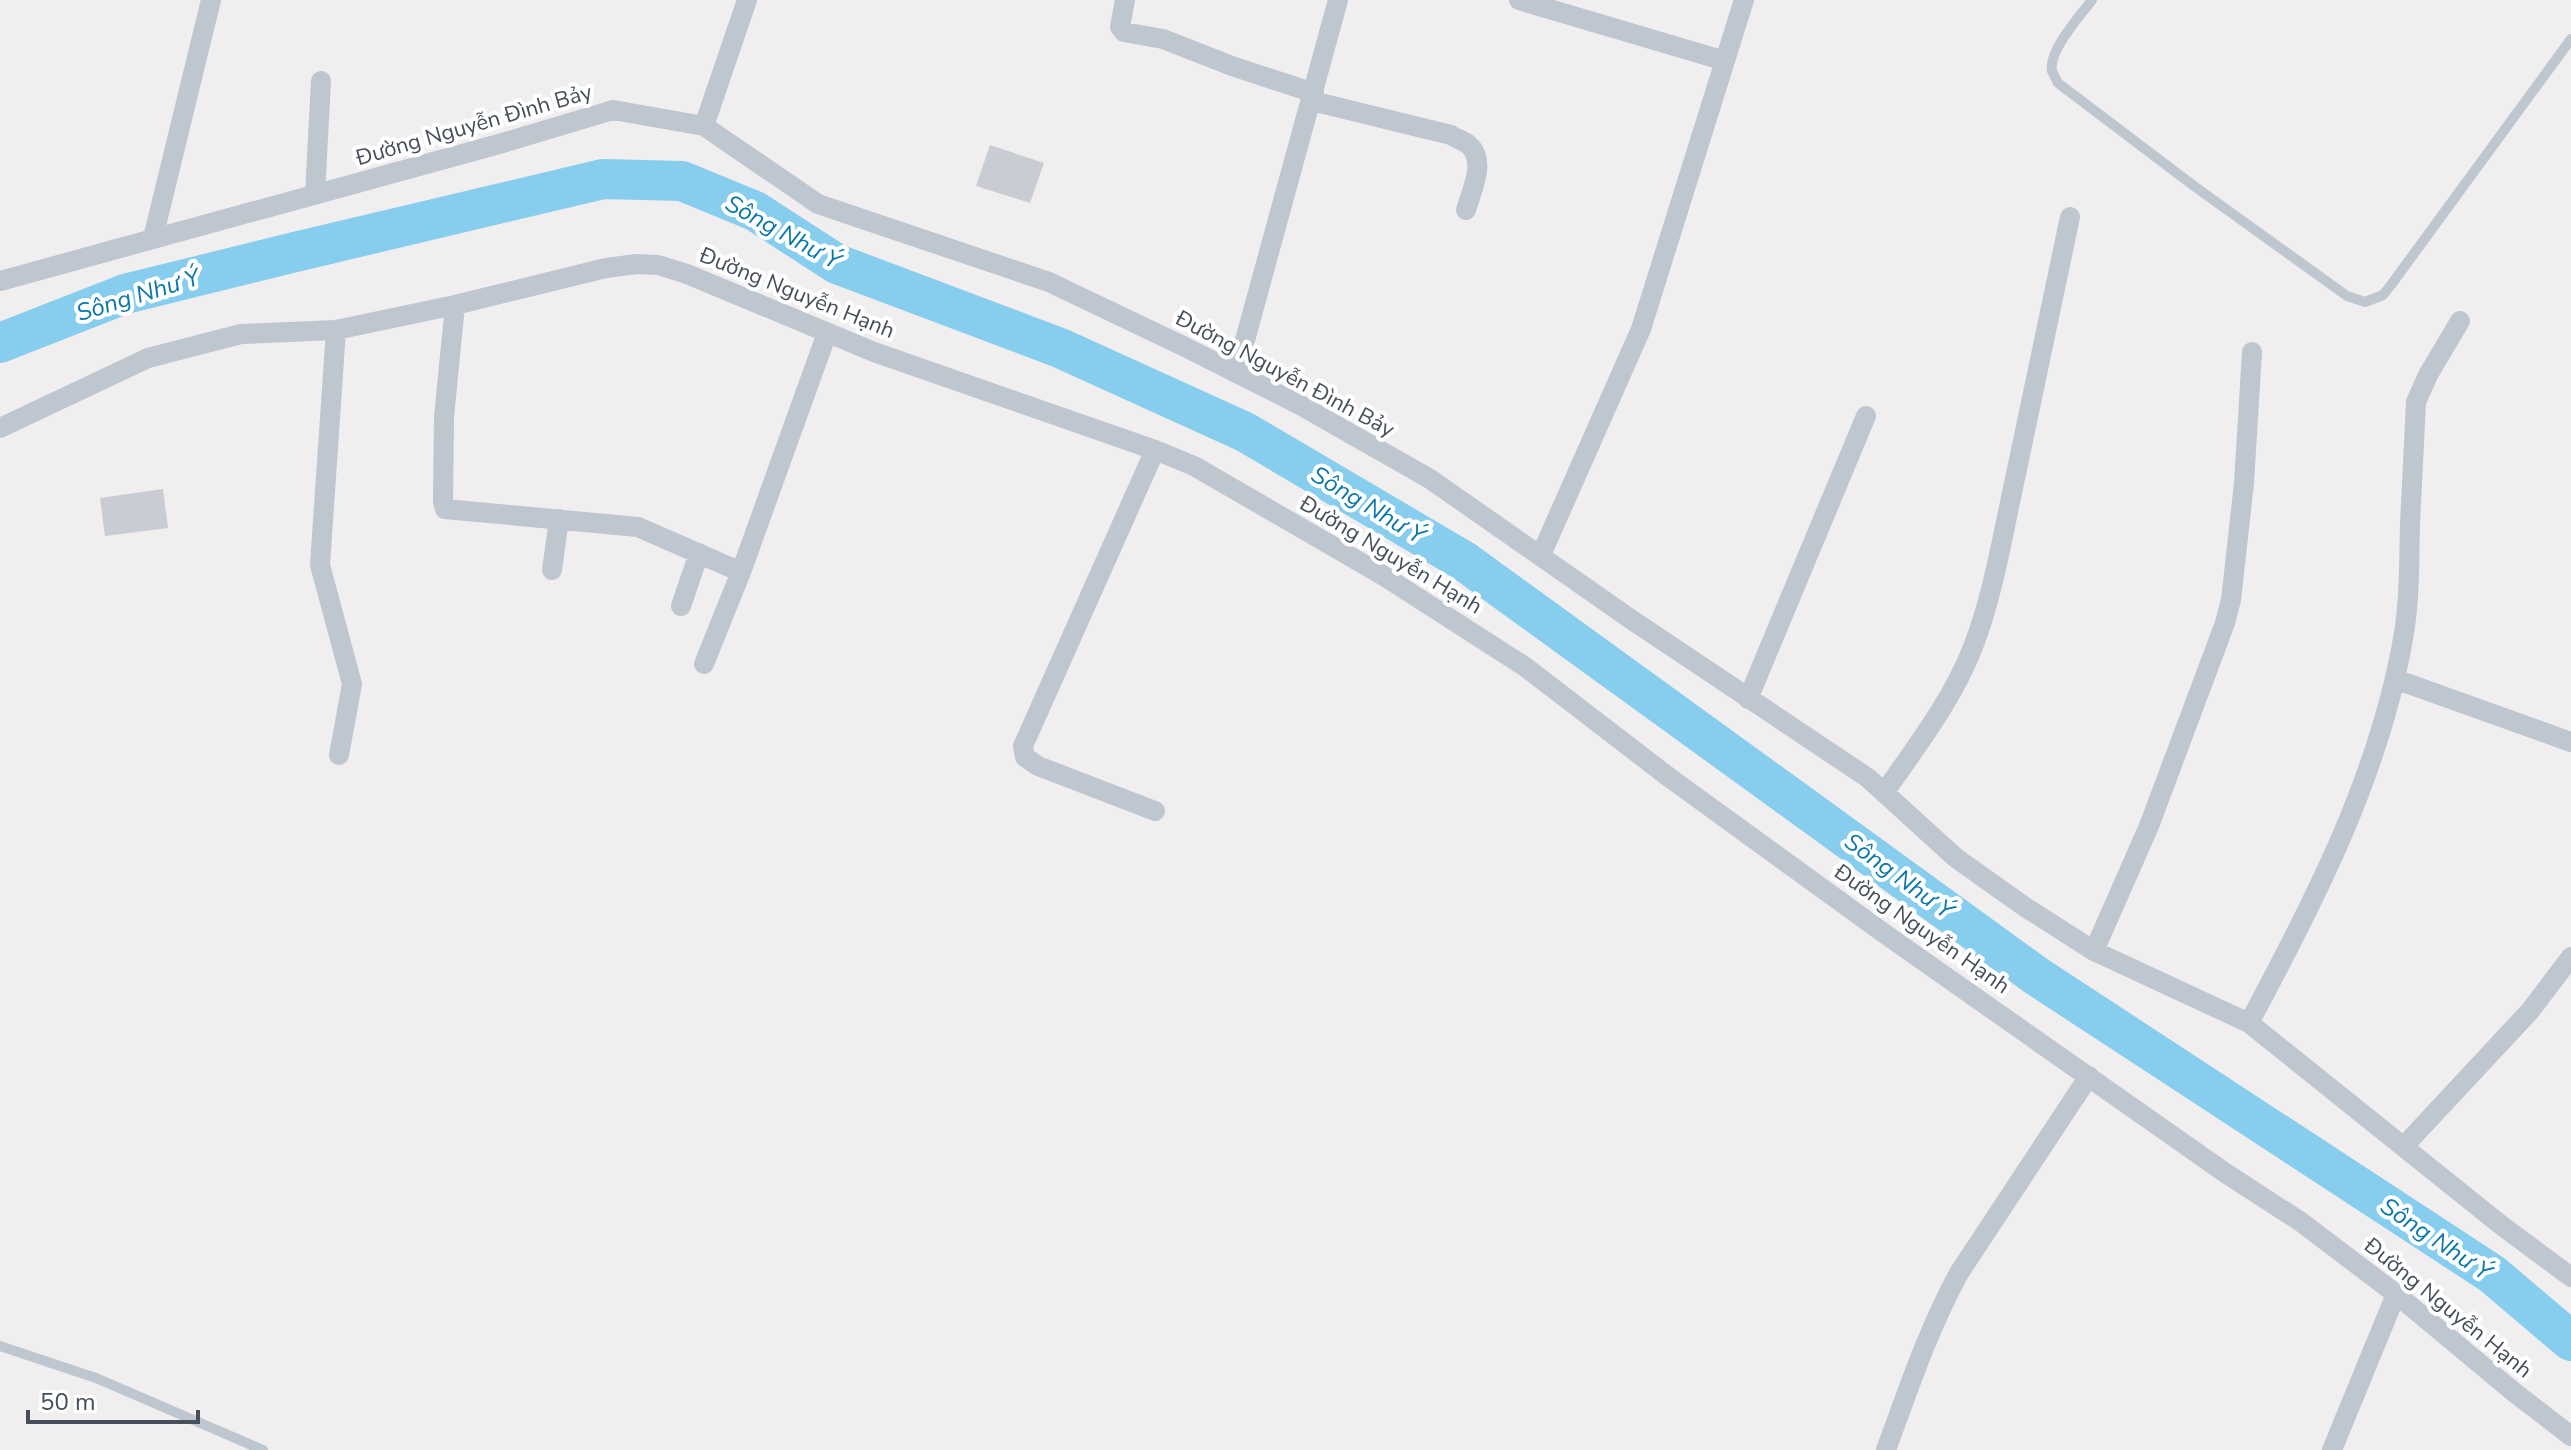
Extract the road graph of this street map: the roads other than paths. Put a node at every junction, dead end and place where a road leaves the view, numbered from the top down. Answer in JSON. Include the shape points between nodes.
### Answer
{"nodes":[{"id":1,"x":211,"y":0,"type":"edge"},
{"id":2,"x":747,"y":0,"type":"edge"},
{"id":3,"x":1125,"y":0,"type":"edge"},
{"id":4,"x":1338,"y":0,"type":"edge"},
{"id":5,"x":1519,"y":0,"type":"edge"},
{"id":6,"x":1744,"y":0,"type":"edge"},
{"id":7,"x":2092,"y":0,"type":"edge"},
{"id":8,"x":2571,"y":39,"type":"edge"},
{"id":9,"x":1725,"y":61,"type":"junction"},
{"id":10,"x":321,"y":81,"type":"dead end"},
{"id":11,"x":1313,"y":97,"type":"junction"},
{"id":12,"x":704,"y":126,"type":"junction"},
{"id":13,"x":315,"y":194,"type":"junction"},
{"id":14,"x":1466,"y":210,"type":"dead end"},
{"id":15,"x":2070,"y":217,"type":"dead end"},
{"id":16,"x":153,"y":238,"type":"junction"},
{"id":17,"x":0,"y":281,"type":"edge"},
{"id":18,"x":455,"y":305,"type":"junction"},
{"id":19,"x":2460,"y":321,"type":"dead end"},
{"id":20,"x":336,"y":330,"type":"junction"},
{"id":21,"x":827,"y":333,"type":"junction"},
{"id":22,"x":2252,"y":352,"type":"dead end"},
{"id":23,"x":1236,"y":373,"type":"junction"},
{"id":24,"x":1866,"y":416,"type":"dead end"},
{"id":25,"x":0,"y":428,"type":"edge"},
{"id":26,"x":1155,"y":450,"type":"junction"},
{"id":27,"x":559,"y":519,"type":"junction"},
{"id":28,"x":699,"y":553,"type":"junction"},
{"id":29,"x":1541,"y":555,"type":"junction"},
{"id":30,"x":552,"y":570,"type":"dead end"},
{"id":31,"x":741,"y":572,"type":"junction"},
{"id":32,"x":681,"y":606,"type":"dead end"},
{"id":33,"x":704,"y":664,"type":"dead end"},
{"id":34,"x":2395,"y":679,"type":"junction"},
{"id":35,"x":1748,"y":699,"type":"junction"},
{"id":36,"x":2571,"y":742,"type":"edge"},
{"id":37,"x":339,"y":755,"type":"dead end"},
{"id":38,"x":1884,"y":793,"type":"junction"},
{"id":39,"x":1155,"y":811,"type":"dead end"},
{"id":40,"x":2094,"y":951,"type":"junction"},
{"id":41,"x":2571,"y":957,"type":"edge"},
{"id":42,"x":2249,"y":1023,"type":"junction"},
{"id":43,"x":2089,"y":1076,"type":"junction"},
{"id":44,"x":2405,"y":1145,"type":"junction"},
{"id":45,"x":2571,"y":1277,"type":"edge"},
{"id":46,"x":2396,"y":1294,"type":"junction"},
{"id":47,"x":0,"y":1346,"type":"edge"},
{"id":48,"x":2571,"y":1436,"type":"edge"},
{"id":49,"x":263,"y":1450,"type":"edge"},
{"id":50,"x":1886,"y":1450,"type":"edge"},
{"id":51,"x":2332,"y":1450,"type":"edge"}],
"edges":[{"from":1,"to":16,"type":"street"},
{"from":2,"to":12,"type":"street"},
{"from":3,"to":11,"type":"street","via":[[1120,27],[1124,32],[1163,39]]},
{"from":4,"to":11,"type":"street"},
{"from":5,"to":9,"type":"street"},
{"from":6,"to":9,"type":"street"},
{"from":7,"to":8,"type":"lane","via":[[2058,48],[2052,72],[2058,83],[2347,296],[2365,302],[2391,285]]},
{"from":9,"to":29,"type":"street","via":[[1641,329]]},
{"from":10,"to":13,"type":"street"},
{"from":11,"to":14,"type":"street","via":[[1451,135],[1470,146],[1478,168]]},
{"from":11,"to":23,"type":"street"},
{"from":12,"to":13,"type":"street","name":"Đường Nguyễn Đình Bảy","via":[[613,110]]},
{"from":12,"to":23,"type":"street","name":"Đường Nguyễn Đình Bảy","via":[[818,204],[1049,282]]},
{"from":13,"to":16,"type":"street","name":"Đường Nguyễn Đình Bảy"},
{"from":15,"to":38,"type":"street","via":[[1983,618],[1958,678]]},
{"from":16,"to":17,"type":"street","name":"Đường Nguyễn Đình Bảy"},
{"from":18,"to":20,"type":"street","name":"Đường Nguyễn Hạnh"},
{"from":18,"to":21,"type":"street","name":"Đường Nguyễn Hạnh","via":[[606,268],[658,265]]},
{"from":18,"to":27,"type":"street","via":[[444,417],[445,509]]},
{"from":19,"to":34,"type":"street","via":[[2416,402],[2408,602]]},
{"from":20,"to":25,"type":"street","name":"Đường Nguyễn Hạnh","via":[[241,334],[148,358]]},
{"from":20,"to":37,"type":"street","via":[[320,565],[352,684]]},
{"from":21,"to":26,"type":"street","name":"Đường Nguyễn Hạnh"},
{"from":21,"to":31,"type":"street"},
{"from":22,"to":40,"type":"street","via":[[2244,483],[2225,623],[2149,826]]},
{"from":23,"to":29,"type":"street","name":"Đường Nguyễn Đình Bảy","via":[[1430,479]]},
{"from":24,"to":35,"type":"street"},
{"from":26,"to":39,"type":"street","via":[[1023,746],[1025,757],[1038,766]]},
{"from":26,"to":43,"type":"street","name":"Đường Nguyễn Hạnh","via":[[1194,466],[1370,568],[1524,666],[1885,934]]},
{"from":27,"to":28,"type":"street","via":[[638,527]]},
{"from":27,"to":30,"type":"street"},
{"from":28,"to":31,"type":"street"},
{"from":28,"to":32,"type":"street"},
{"from":29,"to":35,"type":"street","name":"Đường Nguyễn Đình Bảy"},
{"from":31,"to":33,"type":"street"},
{"from":34,"to":36,"type":"street"},
{"from":34,"to":42,"type":"street","via":[[2365,782]]},
{"from":35,"to":38,"type":"street","name":"Đường Nguyễn Đình Bảy"},
{"from":38,"to":40,"type":"street","name":"Đường Nguyễn Đình Bảy","via":[[1956,858]]},
{"from":40,"to":42,"type":"street","name":"Đường Nguyễn Đình Bảy"},
{"from":41,"to":44,"type":"street","via":[[2530,1011]]},
{"from":42,"to":44,"type":"street","name":"Đường Nguyễn Đình Bảy"},
{"from":43,"to":46,"type":"street","name":"Đường Nguyễn Hạnh"},
{"from":43,"to":50,"type":"street","via":[[1941,1306]]},
{"from":44,"to":45,"type":"street","name":"Đường Nguyễn Đình Bảy"},
{"from":46,"to":48,"type":"street","name":"Đường Nguyễn Hạnh"},
{"from":46,"to":51,"type":"street"},
{"from":47,"to":49,"type":"lane","via":[[96,1378]]}]}
